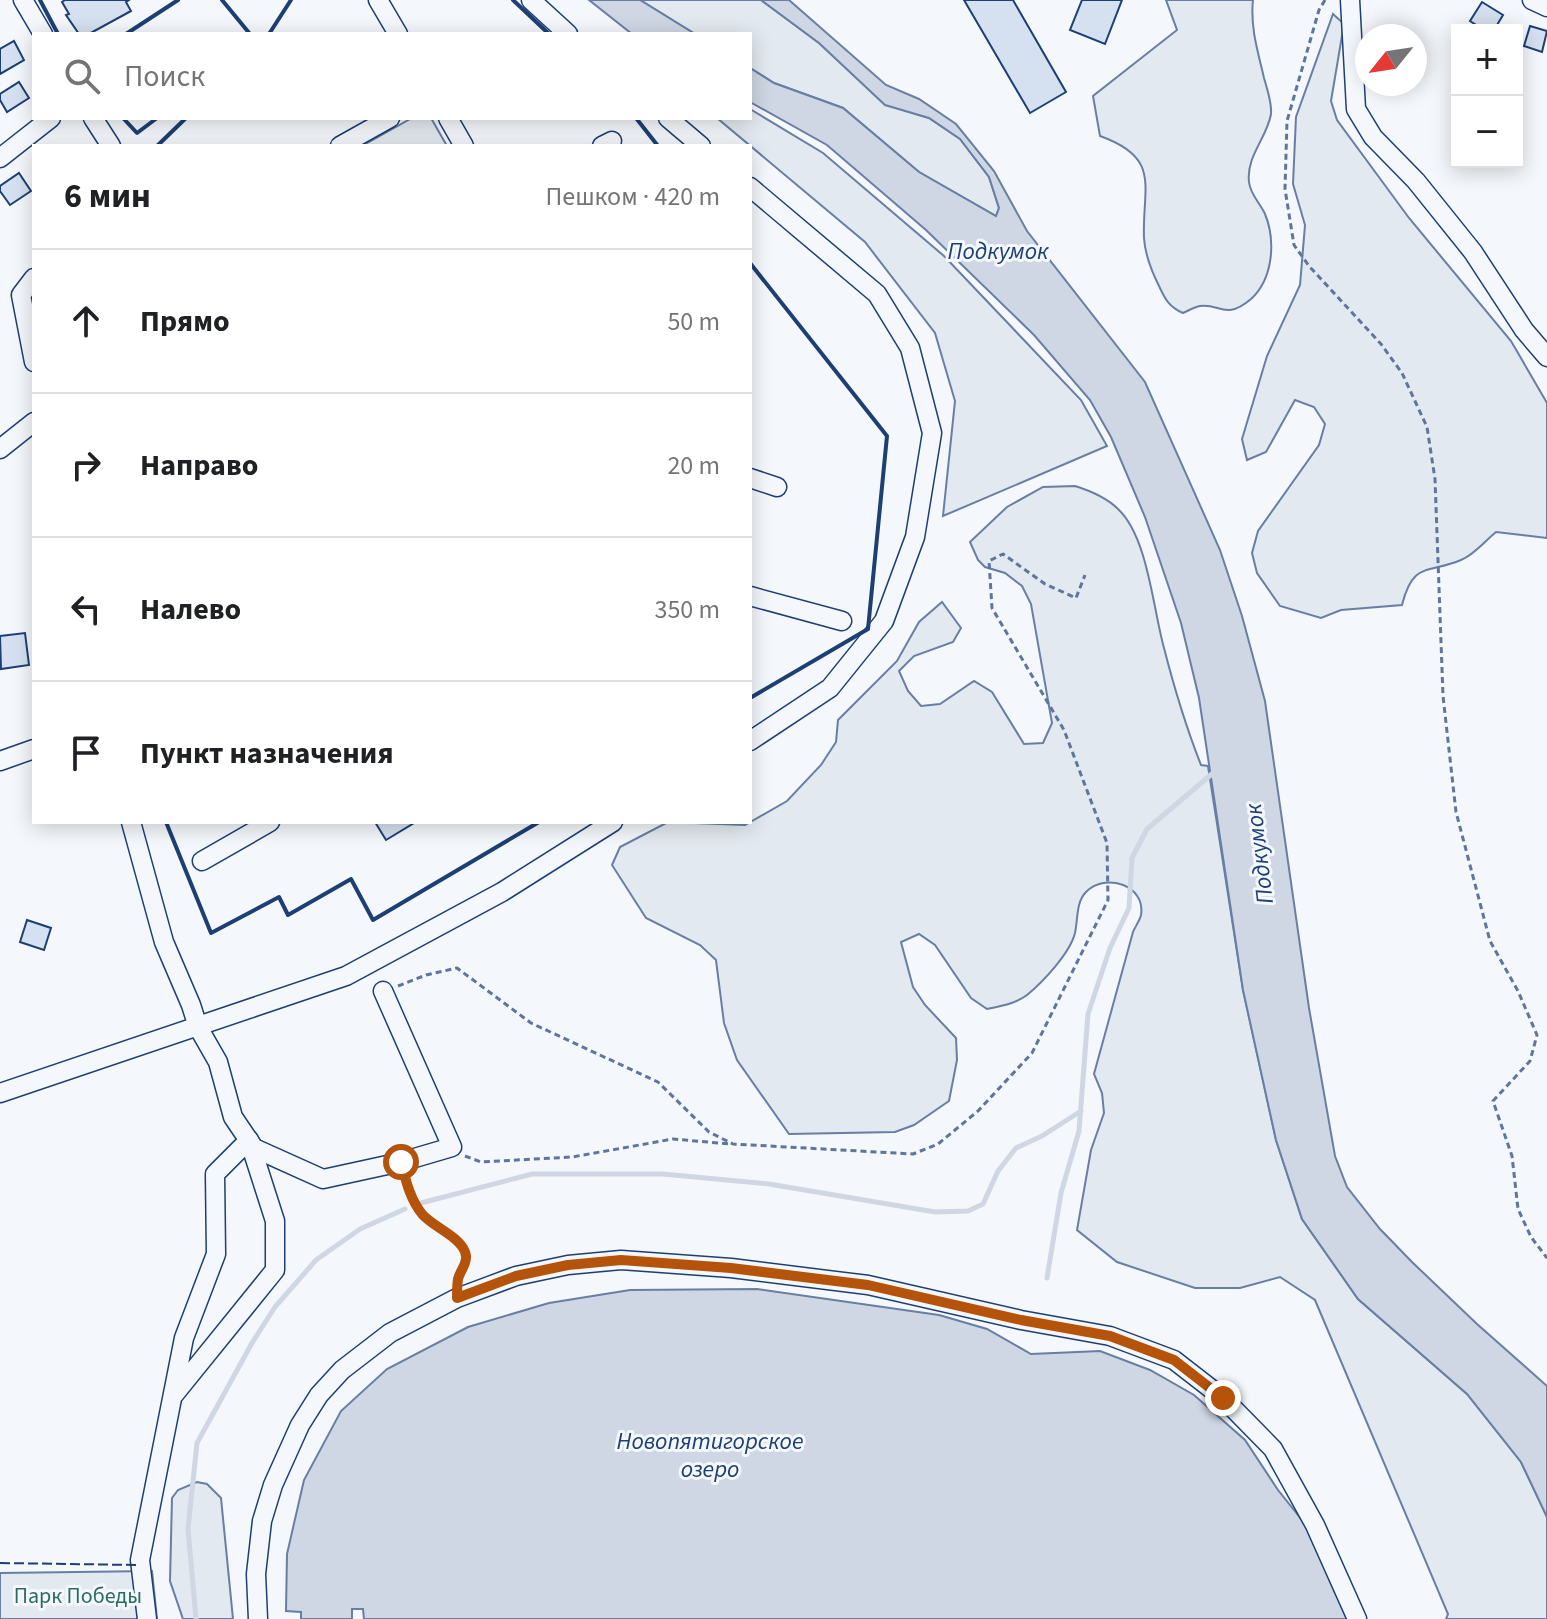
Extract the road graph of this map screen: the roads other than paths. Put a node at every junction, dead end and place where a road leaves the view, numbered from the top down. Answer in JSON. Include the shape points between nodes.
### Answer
{"nodes":[{"id":1,"x":23,"y":0,"type":"edge"},
{"id":2,"x":378,"y":0,"type":"edge"},
{"id":3,"x":531,"y":0,"type":"edge"},
{"id":4,"x":1350,"y":0,"type":"edge"},
{"id":5,"x":1532,"y":0,"type":"edge"},
{"id":6,"x":1547,"y":7,"type":"edge"},
{"id":7,"x":42,"y":32,"type":"edge"},
{"id":8,"x":397,"y":32,"type":"edge"},
{"id":9,"x":566,"y":32,"type":"edge"},
{"id":10,"x":48,"y":120,"type":"edge"},
{"id":11,"x":94,"y":120,"type":"edge"},
{"id":12,"x":386,"y":120,"type":"edge"},
{"id":13,"x":449,"y":120,"type":"edge"},
{"id":14,"x":670,"y":120,"type":"edge"},
{"id":15,"x":111,"y":144,"type":"edge"},
{"id":16,"x":344,"y":144,"type":"edge"},
{"id":17,"x":463,"y":144,"type":"edge"},
{"id":18,"x":699,"y":144,"type":"edge"},
{"id":19,"x":0,"y":158,"type":"edge"},
{"id":20,"x":752,"y":189,"type":"edge"},
{"id":21,"x":32,"y":281,"type":"edge"},
{"id":22,"x":32,"y":352,"type":"edge"},
{"id":23,"x":1547,"y":357,"type":"edge"},
{"id":24,"x":32,"y":424,"type":"edge"},
{"id":25,"x":0,"y":449,"type":"edge"},
{"id":26,"x":752,"y":479,"type":"edge"},
{"id":27,"x":777,"y":487,"type":"dead end"},
{"id":28,"x":752,"y":597,"type":"edge"},
{"id":29,"x":842,"y":621,"type":"dead end"},
{"id":30,"x":752,"y":740,"type":"edge"},
{"id":31,"x":32,"y":750,"type":"edge"},
{"id":32,"x":0,"y":761,"type":"edge"},
{"id":33,"x":132,"y":824,"type":"edge"},
{"id":34,"x":267,"y":824,"type":"edge"},
{"id":35,"x":610,"y":824,"type":"edge"},
{"id":36,"x":202,"y":861,"type":"dead end"},
{"id":37,"x":383,"y":991,"type":"road end"},
{"id":38,"x":198,"y":1027,"type":"junction"},
{"id":39,"x":0,"y":1093,"type":"edge"},
{"id":40,"x":249,"y":1140,"type":"junction"},
{"id":41,"x":173,"y":1396,"type":"junction"},
{"id":42,"x":147,"y":1619,"type":"edge"},
{"id":43,"x":258,"y":1619,"type":"edge"},
{"id":44,"x":1357,"y":1619,"type":"edge"}],
"edges":[{"from":1,"to":7,"type":"street"},
{"from":2,"to":8,"type":"street"},
{"from":3,"to":9,"type":"street"},
{"from":4,"to":23,"type":"street","via":[[1356,109],[1373,137],[1473,252]]},
{"from":5,"to":6,"type":"street"},
{"from":10,"to":19,"type":"street"},
{"from":11,"to":15,"type":"street"},
{"from":12,"to":16,"type":"street"},
{"from":13,"to":17,"type":"street"},
{"from":14,"to":18,"type":"street"},
{"from":20,"to":30,"type":"street","via":[[877,294],[910,348],[932,433],[915,537],[884,621],[830,688]]},
{"from":21,"to":22,"type":"street","via":[[21,295]]},
{"from":24,"to":25,"type":"street"},
{"from":26,"to":27,"type":"street"},
{"from":28,"to":29,"type":"street"},
{"from":31,"to":32,"type":"street"},
{"from":33,"to":38,"type":"street","via":[[164,942]]},
{"from":34,"to":36,"type":"street"},
{"from":35,"to":38,"type":"street","via":[[502,892],[346,976]]},
{"from":37,"to":40,"type":"street","via":[[452,1147],[323,1179],[254,1148]]},
{"from":38,"to":39,"type":"street"},
{"from":38,"to":40,"type":"street","via":[[218,1062],[233,1117]]},
{"from":40,"to":41,"type":"street","via":[[215,1174],[216,1254],[184,1338]]},
{"from":40,"to":41,"type":"street","via":[[275,1221],[275,1270]]},
{"from":41,"to":42,"type":"street","via":[[140,1560]]},
{"from":43,"to":44,"type":"street","via":[[256,1574],[262,1521],[273,1485],[300,1425],[342,1370],[390,1333],[457,1298],[516,1276],[621,1260],[868,1285],[1110,1336],[1174,1360],[1223,1398],[1273,1449]]}]}
